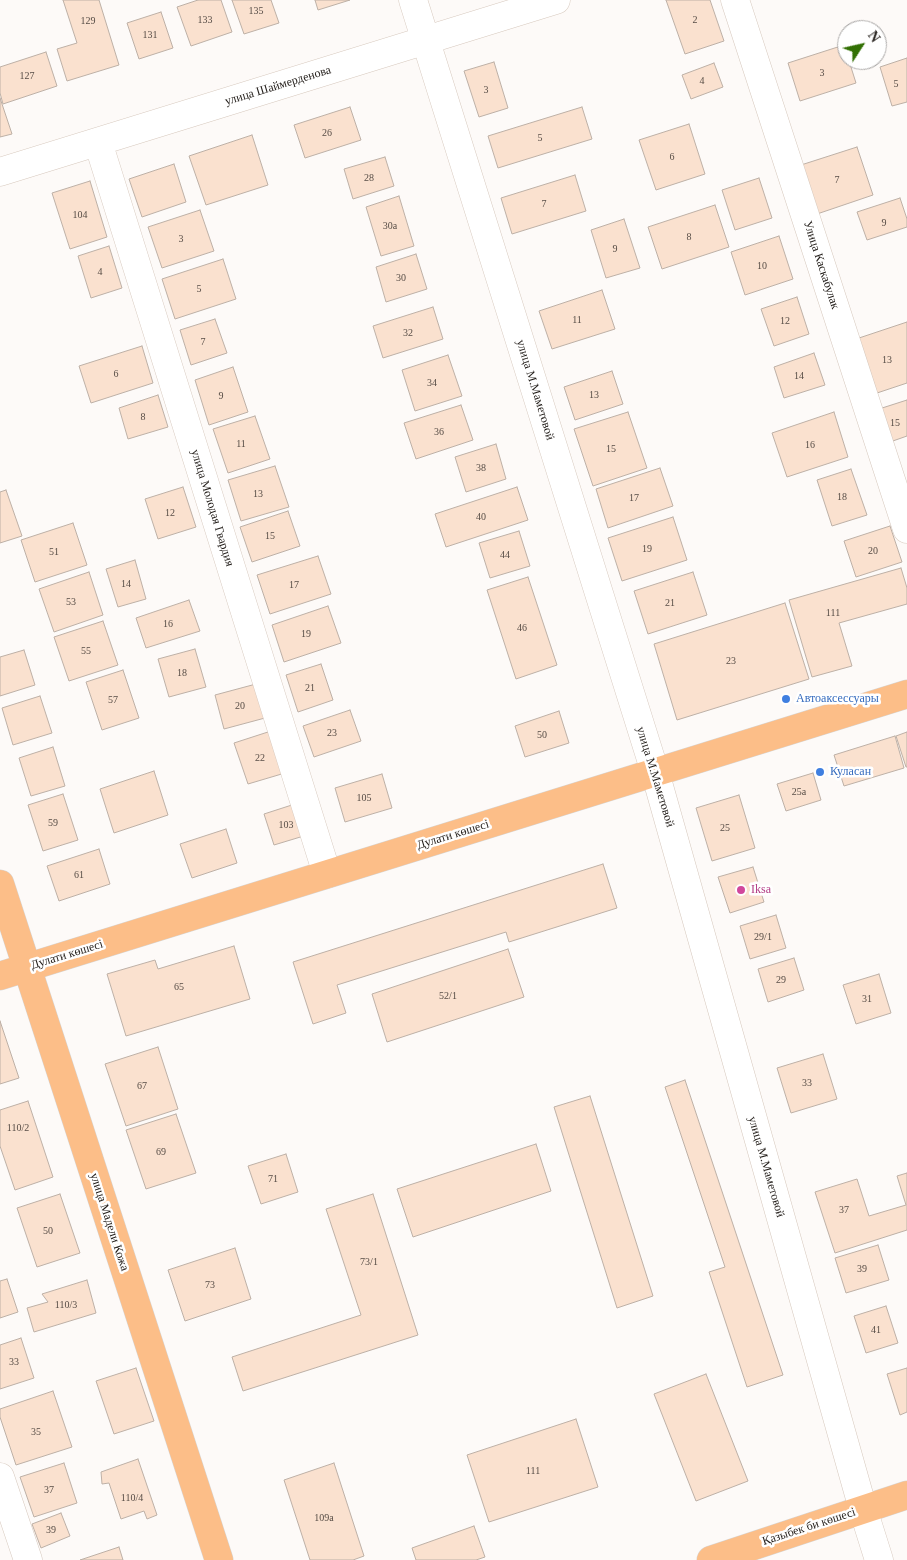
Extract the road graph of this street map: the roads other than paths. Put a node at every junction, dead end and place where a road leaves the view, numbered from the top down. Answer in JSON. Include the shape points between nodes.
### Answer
{"nodes":[{"id":1,"x":413,"y":0,"type":"edge"},
{"id":2,"x":556,"y":0,"type":"edge"},
{"id":3,"x":735,"y":0,"type":"edge"},
{"id":4,"x":426,"y":40,"type":"junction"},
{"id":5,"x":98,"y":142,"type":"junction"},
{"id":6,"x":0,"y":172,"type":"edge"},
{"id":7,"x":907,"y":529,"type":"edge"},
{"id":8,"x":907,"y":694,"type":"edge"},
{"id":9,"x":655,"y":772,"type":"junction"},
{"id":10,"x":327,"y":874,"type":"junction"},
{"id":11,"x":0,"y":884,"type":"edge"},
{"id":12,"x":26,"y":968,"type":"junction"},
{"id":13,"x":0,"y":976,"type":"edge"},
{"id":14,"x":0,"y":1477,"type":"edge"},
{"id":15,"x":907,"y":1495,"type":"edge"},
{"id":16,"x":863,"y":1509,"type":"junction"},
{"id":17,"x":28,"y":1560,"type":"edge"},
{"id":18,"x":219,"y":1560,"type":"edge"},
{"id":19,"x":711,"y":1560,"type":"edge"},
{"id":20,"x":879,"y":1560,"type":"edge"}],
"edges":[{"from":1,"to":4,"type":"street","name":"улица М.Маметовой"},
{"from":2,"to":4,"type":"street","name":"улица Шаймерденова"},
{"from":3,"to":7,"type":"street","name":"Улица Каскабулак"},
{"from":4,"to":5,"type":"street","name":"улица Шаймерденова"},
{"from":4,"to":9,"type":"street","name":"улица М.Маметовой"},
{"from":5,"to":6,"type":"street","name":"улица Шаймерденова"},
{"from":5,"to":10,"type":"street","name":"улица Молодая Гвардия"},
{"from":8,"to":9,"type":"main road","name":"Дулати көшесі"},
{"from":9,"to":10,"type":"main road","name":"Дулати көшесі"},
{"from":9,"to":16,"type":"street","name":"улица М.Маметовой"},
{"from":10,"to":12,"type":"main road","name":"Дулати көшесі"},
{"from":11,"to":12,"type":"main road","name":"улица Мадели Кожа"},
{"from":12,"to":13,"type":"main road","name":"Дулати көшесі"},
{"from":12,"to":18,"type":"main road","name":"улица Мадели Кожа"},
{"from":14,"to":17,"type":"street"},
{"from":15,"to":16,"type":"main road","name":"Қазыбек би көшесі"},
{"from":16,"to":19,"type":"main road","name":"Қазыбек би көшесі"},
{"from":16,"to":20,"type":"street","name":"улица М.Маметовой"}]}
